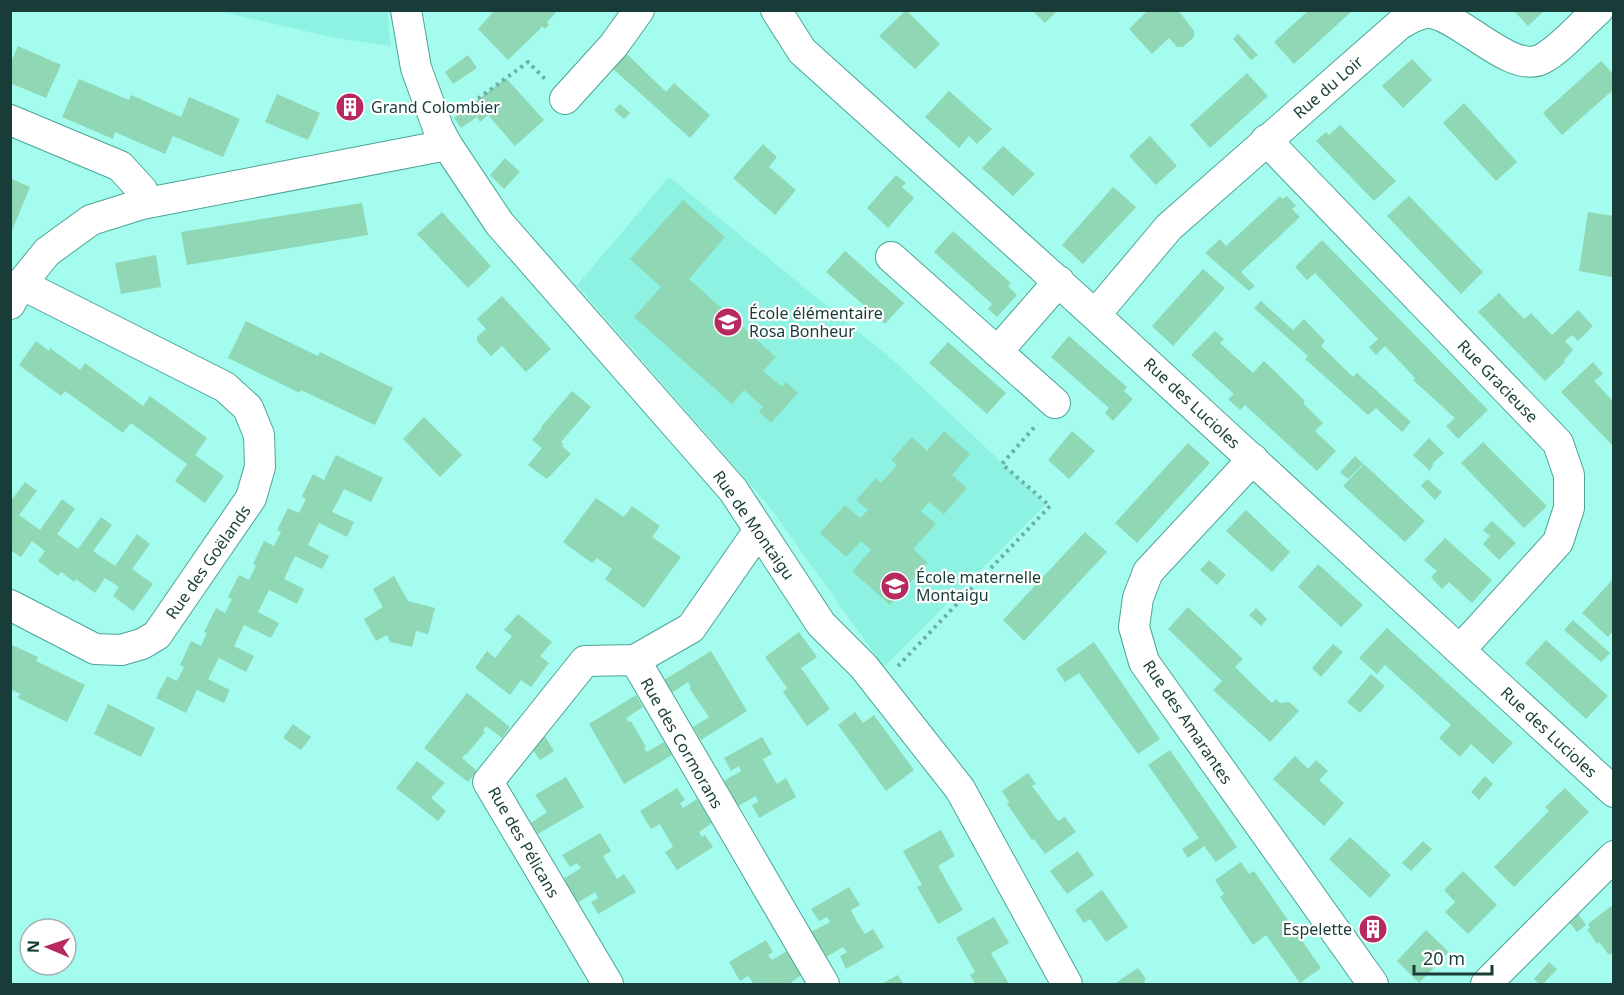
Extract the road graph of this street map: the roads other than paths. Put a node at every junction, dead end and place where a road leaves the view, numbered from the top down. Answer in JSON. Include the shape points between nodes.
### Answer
{"nodes":[{"id":1,"x":406,"y":10,"type":"edge"},
{"id":2,"x":639,"y":10,"type":"edge"},
{"id":3,"x":776,"y":10,"type":"edge"},
{"id":4,"x":1598,"y":10,"type":"edge"},
{"id":5,"x":565,"y":99,"type":"road end"},
{"id":6,"x":10,"y":120,"type":"edge"},
{"id":7,"x":442,"y":136,"type":"junction"},
{"id":8,"x":1266,"y":140,"type":"junction"},
{"id":9,"x":142,"y":204,"type":"junction"},
{"id":10,"x":891,"y":257,"type":"dead end"},
{"id":11,"x":1059,"y":281,"type":"junction"},
{"id":12,"x":16,"y":294,"type":"edge"},
{"id":13,"x":1095,"y":315,"type":"junction"},
{"id":14,"x":997,"y":352,"type":"junction"},
{"id":15,"x":1055,"y":403,"type":"road end"},
{"id":16,"x":1253,"y":459,"type":"junction"},
{"id":17,"x":759,"y":530,"type":"junction"},
{"id":18,"x":10,"y":605,"type":"edge"},
{"id":19,"x":1460,"y":650,"type":"junction"},
{"id":20,"x":634,"y":660,"type":"junction"},
{"id":21,"x":1614,"y":792,"type":"edge"},
{"id":22,"x":1614,"y":856,"type":"edge"},
{"id":23,"x":608,"y":984,"type":"edge"},
{"id":24,"x":824,"y":984,"type":"edge"},
{"id":25,"x":1067,"y":984,"type":"edge"},
{"id":26,"x":1373,"y":984,"type":"edge"},
{"id":27,"x":1486,"y":984,"type":"edge"}],
"edges":[{"from":1,"to":7,"type":"street","name":"Rue de Montaigu","via":[[416,68]]},
{"from":2,"to":5,"type":"street","via":[[614,45]]},
{"from":3,"to":11,"type":"street","name":"Rue des Lucioles","via":[[802,51]]},
{"from":4,"to":8,"type":"street","name":"Rue du Loir","via":[[1541,60],[1526,62],[1513,59],[1431,13],[1414,16]]},
{"from":6,"to":9,"type":"street","via":[[120,166],[142,190]]},
{"from":7,"to":9,"type":"street","name":"Rue des Goëlands"},
{"from":7,"to":17,"type":"street","name":"Rue de Montaigu","via":[[499,223],[733,490]]},
{"from":8,"to":13,"type":"street","name":"Rue du Loir","via":[[1169,227]]},
{"from":8,"to":19,"type":"street","name":"Rue Gracieuse","via":[[1558,443],[1569,475],[1569,508],[1558,542]]},
{"from":9,"to":12,"type":"street","name":"Rue des Goëlands","via":[[91,220],[47,252]]},
{"from":10,"to":14,"type":"street"},
{"from":11,"to":13,"type":"street","name":"Rue des Lucioles"},
{"from":11,"to":14,"type":"street"},
{"from":12,"to":18,"type":"street","name":"Rue des Goëlands","via":[[225,387],[248,408],[259,435],[260,467],[251,498],[157,635],[142,644],[121,650],[95,649]]},
{"from":13,"to":16,"type":"street","name":"Rue des Lucioles"},
{"from":14,"to":15,"type":"street"},
{"from":16,"to":19,"type":"street","name":"Rue des Lucioles"},
{"from":16,"to":26,"type":"street","name":"Rue des Amarantes","via":[[1148,572],[1138,598],[1134,627],[1144,662]]},
{"from":17,"to":20,"type":"street","name":"Rue des Cormorans","via":[[691,628]]},
{"from":17,"to":25,"type":"street","name":"Rue de Montaigu","via":[[821,624],[864,667],[960,789]]},
{"from":19,"to":21,"type":"street","name":"Rue des Lucioles"},
{"from":20,"to":23,"type":"street","name":"Rue des Pélicans","via":[[585,661],[488,782]]},
{"from":20,"to":24,"type":"street","name":"Rue des Cormorans"},
{"from":22,"to":27,"type":"street"}]}
